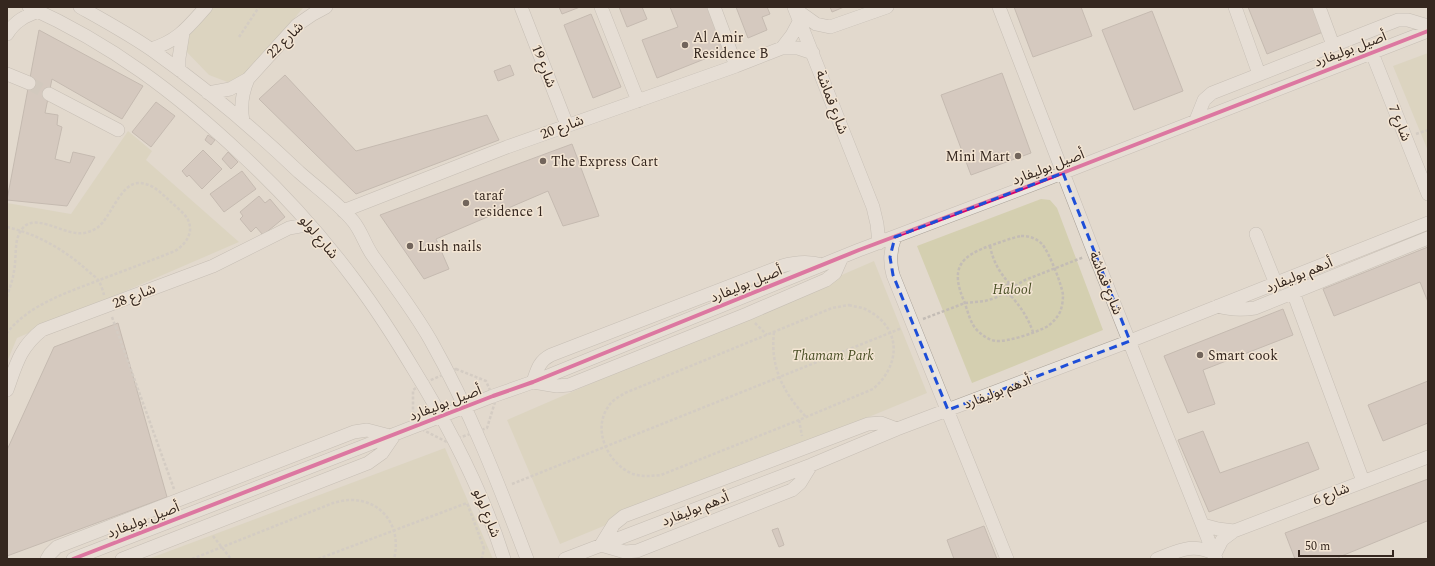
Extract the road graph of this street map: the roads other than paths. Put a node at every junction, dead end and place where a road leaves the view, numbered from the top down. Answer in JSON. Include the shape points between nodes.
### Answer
{"nodes":[{"id":1,"x":80,"y":7,"type":"edge"},
{"id":2,"x":206,"y":7,"type":"edge"},
{"id":3,"x":326,"y":7,"type":"edge"},
{"id":4,"x":522,"y":7,"type":"edge"},
{"id":5,"x":601,"y":7,"type":"edge"},
{"id":6,"x":714,"y":7,"type":"edge"},
{"id":7,"x":888,"y":7,"type":"edge"},
{"id":8,"x":999,"y":7,"type":"edge"},
{"id":9,"x":1234,"y":7,"type":"edge"},
{"id":10,"x":1319,"y":7,"type":"edge"},
{"id":11,"x":34,"y":9,"type":"edge"},
{"id":12,"x":797,"y":12,"type":"edge"},
{"id":13,"x":1428,"y":26,"type":"edge"},
{"id":14,"x":1428,"y":31,"type":"edge"},
{"id":15,"x":183,"y":33,"type":"junction"},
{"id":16,"x":7,"y":34,"type":"edge"},
{"id":17,"x":1333,"y":45,"type":"junction"},
{"id":18,"x":782,"y":48,"type":"junction"},
{"id":19,"x":151,"y":49,"type":"junction"},
{"id":20,"x":812,"y":53,"type":"junction"},
{"id":21,"x":1372,"y":53,"type":"junction"},
{"id":22,"x":1287,"y":63,"type":"junction"},
{"id":23,"x":736,"y":66,"type":"junction"},
{"id":24,"x":179,"y":70,"type":"junction"},
{"id":25,"x":1320,"y":73,"type":"junction"},
{"id":26,"x":7,"y":74,"type":"edge"},
{"id":27,"x":1259,"y":74,"type":"junction"},
{"id":28,"x":248,"y":79,"type":"junction"},
{"id":29,"x":28,"y":83,"type":"tunnel mouth"},
{"id":30,"x":208,"y":92,"type":"junction"},
{"id":31,"x":49,"y":94,"type":"tunnel mouth"},
{"id":32,"x":638,"y":101,"type":"junction"},
{"id":33,"x":1196,"y":120,"type":"junction"},
{"id":34,"x":243,"y":121,"type":"junction"},
{"id":35,"x":567,"y":125,"type":"junction"},
{"id":36,"x":118,"y":130,"type":"dead end"},
{"id":37,"x":1063,"y":173,"type":"junction"},
{"id":38,"x":1428,"y":194,"type":"edge"},
{"id":39,"x":292,"y":205,"type":"junction"},
{"id":40,"x":343,"y":211,"type":"junction"},
{"id":41,"x":1428,"y":223,"type":"edge"},
{"id":42,"x":311,"y":226,"type":"junction"},
{"id":43,"x":289,"y":228,"type":"junction"},
{"id":44,"x":1256,"y":234,"type":"dead end"},
{"id":45,"x":896,"y":237,"type":"junction"},
{"id":46,"x":1428,"y":238,"type":"edge"},
{"id":47,"x":879,"y":243,"type":"junction"},
{"id":48,"x":1359,"y":251,"type":"junction"},
{"id":49,"x":1384,"y":256,"type":"junction"},
{"id":50,"x":842,"y":257,"type":"junction"},
{"id":51,"x":822,"y":265,"type":"junction"},
{"id":52,"x":1276,"y":284,"type":"junction"},
{"id":53,"x":1293,"y":292,"type":"junction"},
{"id":54,"x":1218,"y":306,"type":"junction"},
{"id":55,"x":645,"y":319,"type":"junction"},
{"id":56,"x":636,"y":341,"type":"junction"},
{"id":57,"x":1130,"y":341,"type":"junction"},
{"id":58,"x":533,"y":382,"type":"junction"},
{"id":59,"x":7,"y":390,"type":"edge"},
{"id":60,"x":464,"y":408,"type":"junction"},
{"id":61,"x":948,"y":410,"type":"junction"},
{"id":62,"x":441,"y":417,"type":"junction"},
{"id":63,"x":898,"y":429,"type":"junction"},
{"id":64,"x":393,"y":435,"type":"junction"},
{"id":65,"x":1428,"y":457,"type":"edge"},
{"id":66,"x":811,"y":465,"type":"junction"},
{"id":67,"x":1363,"y":482,"type":"junction"},
{"id":68,"x":1203,"y":525,"type":"junction"},
{"id":69,"x":1234,"y":531,"type":"junction"},
{"id":70,"x":601,"y":545,"type":"junction"},
{"id":71,"x":1216,"y":557,"type":"edge"},
{"id":72,"x":47,"y":559,"type":"edge"},
{"id":73,"x":73,"y":559,"type":"edge"},
{"id":74,"x":122,"y":559,"type":"edge"},
{"id":75,"x":504,"y":559,"type":"edge"},
{"id":76,"x":527,"y":559,"type":"edge"},
{"id":77,"x":565,"y":559,"type":"edge"},
{"id":78,"x":1007,"y":559,"type":"edge"},
{"id":79,"x":1157,"y":559,"type":"edge"}],
"edges":[{"from":1,"to":19,"type":"street","name":"شارع لولو"},
{"from":2,"to":15,"type":"street"},
{"from":3,"to":28,"type":"street","name":"شارع 22","via":[[297,25]]},
{"from":4,"to":35,"type":"street","name":"شارع 19"},
{"from":5,"to":32,"type":"street"},
{"from":6,"to":23,"type":"street"},
{"from":7,"to":12,"type":"street","via":[[830,27],[816,24]]},
{"from":8,"to":37,"type":"street","name":"شارع قماشة"},
{"from":9,"to":27,"type":"street"},
{"from":10,"to":17,"type":"street"},
{"from":11,"to":16,"type":"street","via":[[19,19]]},
{"from":11,"to":39,"type":"street","name":"شارع لولو","via":[[98,43],[154,79],[234,148]]},
{"from":12,"to":18,"type":"street","via":[[792,35]]},
{"from":12,"to":20,"type":"street","name":"شارع قماشة"},
{"from":13,"to":17,"type":"street","via":[[1398,20]]},
{"from":14,"to":21,"type":"street","name":"أصيل بوليفارد"},
{"from":15,"to":19,"type":"street","via":[[172,41]]},
{"from":15,"to":24,"type":"street"},
{"from":17,"to":22,"type":"street"},
{"from":18,"to":20,"type":"street","name":"شارع 20","via":[[798,48]]},
{"from":18,"to":23,"type":"street","name":"شارع 20"},
{"from":19,"to":24,"type":"street","name":"شارع لولو"},
{"from":20,"to":47,"type":"street","name":"شارع قماشة","via":[[873,207]]},
{"from":21,"to":25,"type":"street","name":"أصيل بوليفارد"},
{"from":21,"to":38,"type":"street","name":"شارع 7"},
{"from":22,"to":25,"type":"street"},
{"from":22,"to":27,"type":"street"},
{"from":23,"to":32,"type":"street","name":"شارع 20"},
{"from":24,"to":30,"type":"street","name":"شارع لولو"},
{"from":25,"to":33,"type":"street","name":"أصيل بوليفارد"},
{"from":26,"to":29,"type":"street"},
{"from":27,"to":33,"type":"street","via":[[1212,93],[1201,105]]},
{"from":28,"to":30,"type":"street","name":"شارع 22","via":[[230,89]]},
{"from":28,"to":34,"type":"street","name":"شارع 22","via":[[242,100]]},
{"from":30,"to":34,"type":"street","name":"شارع لولو"},
{"from":31,"to":36,"type":"street"},
{"from":32,"to":35,"type":"street","name":"شارع 20"},
{"from":33,"to":37,"type":"street","name":"أصيل بوليفارد"},
{"from":34,"to":40,"type":"street","name":"شارع لولو"},
{"from":35,"to":40,"type":"street","name":"شارع 20"},
{"from":37,"to":45,"type":"street","name":"أصيل بوليفارد"},
{"from":37,"to":57,"type":"street","name":"شارع قماشة"},
{"from":39,"to":42,"type":"street","name":"شارع لولو"},
{"from":39,"to":43,"type":"street"},
{"from":40,"to":60,"type":"street","name":"شارع لولو","via":[[358,229],[372,255],[431,341]]},
{"from":41,"to":48,"type":"street","name":"أدهم بوليفارد"},
{"from":42,"to":43,"type":"street","name":"شارع 28"},
{"from":42,"to":62,"type":"street","name":"شارع لولو","via":[[374,307]]},
{"from":43,"to":59,"type":"street","name":"شارع 28","via":[[213,266],[42,330],[25,347]]},
{"from":44,"to":52,"type":"street"},
{"from":45,"to":47,"type":"street","name":"أصيل بوليفارد"},
{"from":45,"to":61,"type":"street","via":[[892,246],[890,266]]},
{"from":46,"to":49,"type":"street"},
{"from":47,"to":50,"type":"street","name":"أصيل بوليفارد"},
{"from":48,"to":49,"type":"street"},
{"from":48,"to":52,"type":"street","name":"أدهم بوليفارد"},
{"from":49,"to":53,"type":"street"},
{"from":50,"to":51,"type":"street","name":"أصيل بوليفارد"},
{"from":50,"to":58,"type":"street","via":[[835,273],[826,280],[740,317],[569,385]]},
{"from":51,"to":55,"type":"street","via":[[805,262],[782,266]]},
{"from":51,"to":56,"type":"street","name":"أصيل بوليفارد"},
{"from":52,"to":54,"type":"street","name":"أدهم بوليفارد"},
{"from":53,"to":54,"type":"street","via":[[1245,310]]},
{"from":53,"to":67,"type":"street"},
{"from":54,"to":57,"type":"street","name":"أدهم بوليفارد"},
{"from":55,"to":56,"type":"street"},
{"from":55,"to":58,"type":"street","via":[[546,357],[539,364]]},
{"from":56,"to":58,"type":"street","name":"أصيل بوليفارد"},
{"from":57,"to":61,"type":"street","name":"أدهم بوليفارد"},
{"from":57,"to":68,"type":"street","name":"شارع قماشة"},
{"from":58,"to":60,"type":"street","name":"أصيل بوليفارد"},
{"from":60,"to":62,"type":"street","name":"أصيل بوليفارد"},
{"from":60,"to":76,"type":"street","name":"شارع لولو","via":[[497,481]]},
{"from":61,"to":63,"type":"street","name":"أدهم بوليفارد"},
{"from":61,"to":78,"type":"street"},
{"from":62,"to":64,"type":"street","name":"أصيل بوليفارد"},
{"from":62,"to":75,"type":"street","name":"شارع لولو","via":[[481,496]]},
{"from":63,"to":66,"type":"street","name":"أدهم بوليفارد"},
{"from":63,"to":70,"type":"street","via":[[881,423],[868,424],[624,516],[614,524]]},
{"from":64,"to":72,"type":"street","via":[[358,430],[57,547]]},
{"from":64,"to":73,"type":"street","name":"أصيل بوليفارد"},
{"from":64,"to":74,"type":"street","via":[[382,453],[368,463]]},
{"from":65,"to":67,"type":"street","name":"شارع 6"},
{"from":66,"to":70,"type":"street","name":"أدهم بوليفارد"},
{"from":66,"to":70,"type":"street","via":[[800,483],[792,490],[637,551],[625,552]]},
{"from":67,"to":69,"type":"street","name":"شارع 6"},
{"from":68,"to":69,"type":"street","name":"شارع 6"},
{"from":68,"to":71,"type":"street","name":"شارع قماشة"},
{"from":69,"to":71,"type":"street","name":"شارع 6","via":[[1222,540]]},
{"from":70,"to":77,"type":"street","name":"أدهم بوليفارد"},
{"from":71,"to":79,"type":"street","via":[[1199,548],[1191,548]]}]}
